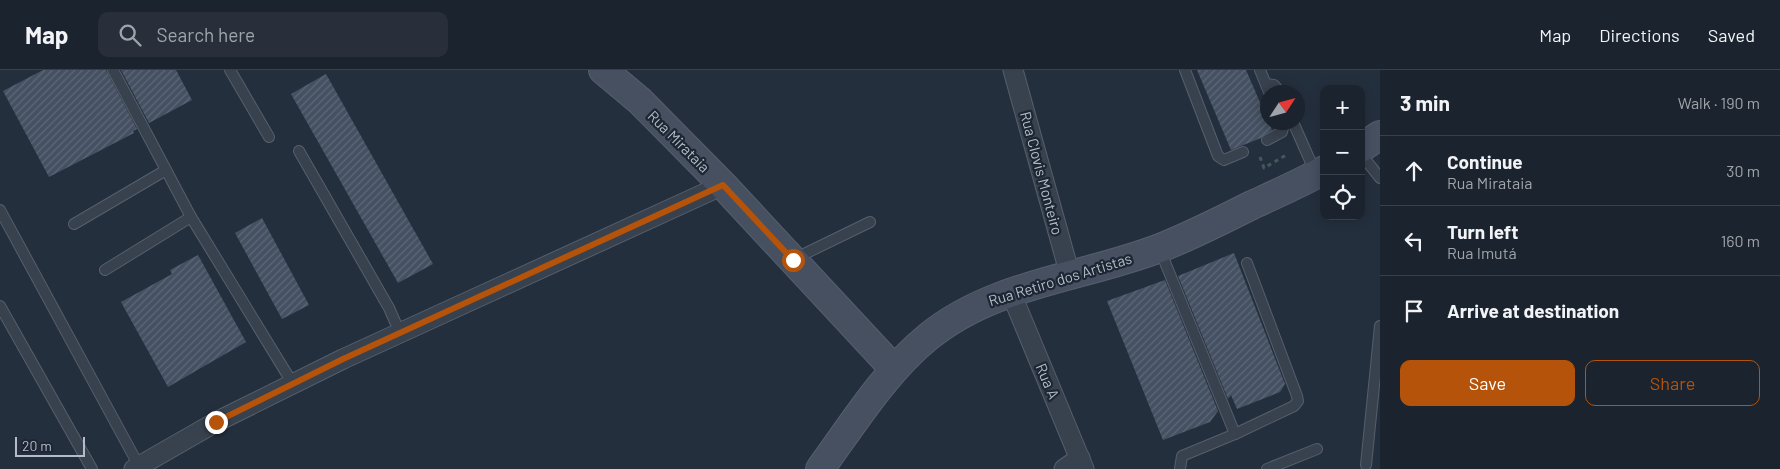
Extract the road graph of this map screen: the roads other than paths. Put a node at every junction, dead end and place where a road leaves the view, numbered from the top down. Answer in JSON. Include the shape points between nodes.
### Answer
{"nodes":[{"id":1,"x":113,"y":70,"type":"edge"},
{"id":2,"x":230,"y":70,"type":"edge"},
{"id":3,"x":604,"y":70,"type":"edge"},
{"id":4,"x":1013,"y":70,"type":"edge"},
{"id":5,"x":1185,"y":70,"type":"edge"},
{"id":6,"x":1260,"y":70,"type":"edge"},
{"id":7,"x":1267,"y":85,"type":"edge"},
{"id":8,"x":1282,"y":130,"type":"edge"},
{"id":9,"x":1297,"y":130,"type":"edge"},
{"id":10,"x":1380,"y":135,"type":"edge"},
{"id":11,"x":269,"y":136,"type":"dead end"},
{"id":12,"x":1267,"y":140,"type":"dead end"},
{"id":13,"x":1365,"y":145,"type":"edge"},
{"id":14,"x":299,"y":150,"type":"dead end"},
{"id":15,"x":1243,"y":152,"type":"dead end"},
{"id":16,"x":1365,"y":159,"type":"edge"},
{"id":17,"x":166,"y":170,"type":"junction"},
{"id":18,"x":1320,"y":172,"type":"edge"},
{"id":19,"x":1380,"y":178,"type":"edge"},
{"id":20,"x":723,"y":185,"type":"junction"},
{"id":21,"x":0,"y":210,"type":"edge"},
{"id":22,"x":191,"y":217,"type":"junction"},
{"id":23,"x":870,"y":222,"type":"dead end"},
{"id":24,"x":74,"y":224,"type":"dead end"},
{"id":25,"x":1159,"y":248,"type":"junction"},
{"id":26,"x":793,"y":260,"type":"junction"},
{"id":27,"x":1247,"y":263,"type":"dead end"},
{"id":28,"x":105,"y":270,"type":"dead end"},
{"id":29,"x":1070,"y":275,"type":"junction"},
{"id":30,"x":1011,"y":292,"type":"junction"},
{"id":31,"x":0,"y":306,"type":"edge"},
{"id":32,"x":1380,"y":326,"type":"edge"},
{"id":33,"x":1380,"y":330,"type":"edge"},
{"id":34,"x":400,"y":333,"type":"junction"},
{"id":35,"x":894,"y":369,"type":"junction"},
{"id":36,"x":293,"y":384,"type":"junction"},
{"id":37,"x":1235,"y":434,"type":"junction"},
{"id":38,"x":1317,"y":448,"type":"dead end"},
{"id":39,"x":1082,"y":464,"type":"edge"},
{"id":40,"x":1366,"y":465,"type":"dead end"},
{"id":41,"x":136,"y":468,"type":"edge"},
{"id":42,"x":92,"y":469,"type":"edge"},
{"id":43,"x":820,"y":469,"type":"edge"},
{"id":44,"x":1064,"y":469,"type":"edge"},
{"id":45,"x":1180,"y":469,"type":"edge"},
{"id":46,"x":1268,"y":469,"type":"edge"}],
"edges":[{"from":1,"to":17,"type":"lane"},
{"from":2,"to":11,"type":"lane"},
{"from":3,"to":20,"type":"street","name":"Rua Mirataia","via":[[640,101]]},
{"from":4,"to":29,"type":"street","name":"Rua Clovis Monteiro"},
{"from":5,"to":15,"type":"lane","via":[[1218,156],[1224,160]]},
{"from":6,"to":7,"type":"lane"},
{"from":8,"to":12,"type":"lane"},
{"from":9,"to":18,"type":"lane"},
{"from":10,"to":13,"type":"street"},
{"from":14,"to":34,"type":"lane"},
{"from":16,"to":19,"type":"lane"},
{"from":17,"to":22,"type":"lane"},
{"from":17,"to":24,"type":"lane"},
{"from":18,"to":25,"type":"street","name":"Rua Retiro dos Artistas"},
{"from":20,"to":26,"type":"street","name":"Rua Mirataia"},
{"from":20,"to":34,"type":"street"},
{"from":21,"to":41,"type":"lane"},
{"from":22,"to":28,"type":"lane"},
{"from":22,"to":36,"type":"lane"},
{"from":23,"to":26,"type":"lane"},
{"from":25,"to":29,"type":"street","name":"Rua Retiro dos Artistas"},
{"from":25,"to":37,"type":"lane"},
{"from":26,"to":35,"type":"street","name":"Rua Mirataia"},
{"from":27,"to":37,"type":"lane","via":[[1298,401],[1294,406]]},
{"from":29,"to":30,"type":"street","name":"Rua Retiro dos Artistas"},
{"from":30,"to":35,"type":"street","name":"Rua Retiro dos Artistas","via":[[982,303],[927,337]]},
{"from":30,"to":39,"type":"street","name":"Rua A"},
{"from":31,"to":42,"type":"lane"},
{"from":32,"to":33,"type":"lane"},
{"from":33,"to":40,"type":"lane"},
{"from":34,"to":36,"type":"street"},
{"from":35,"to":43,"type":"street","name":"Rua Retiro dos Artistas"},
{"from":36,"to":41,"type":"street","via":[[216,422]]},
{"from":37,"to":45,"type":"lane","via":[[1182,456]]},
{"from":38,"to":46,"type":"lane"},
{"from":39,"to":44,"type":"street"}]}
